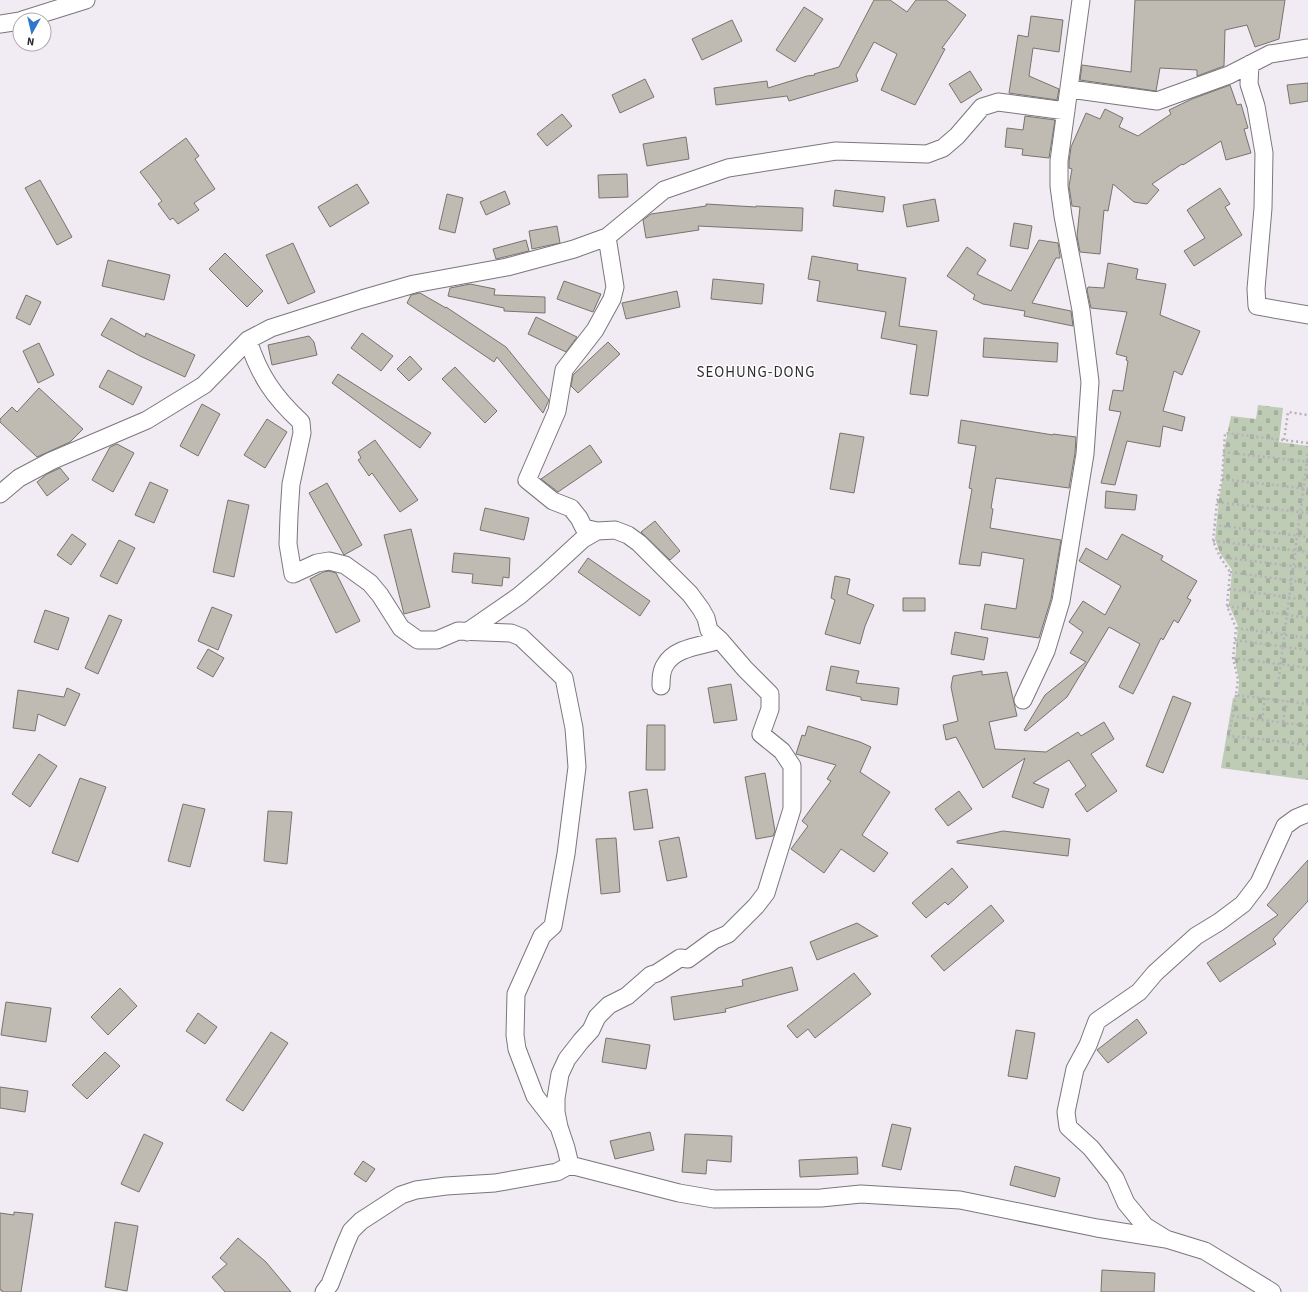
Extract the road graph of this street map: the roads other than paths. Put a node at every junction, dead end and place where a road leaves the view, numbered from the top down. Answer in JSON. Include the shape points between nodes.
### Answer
{"nodes":[{"id":1,"x":86,"y":0,"type":"edge"},
{"id":2,"x":1081,"y":0,"type":"edge"},
{"id":3,"x":47,"y":12,"type":"edge"},
{"id":4,"x":12,"y":22,"type":"edge"},
{"id":5,"x":0,"y":24,"type":"edge"},
{"id":6,"x":1308,"y":48,"type":"edge"},
{"id":7,"x":1250,"y":64,"type":"junction"},
{"id":8,"x":1070,"y":89,"type":"junction"},
{"id":9,"x":1066,"y":111,"type":"junction"},
{"id":10,"x":606,"y":237,"type":"junction"},
{"id":11,"x":1308,"y":314,"type":"edge"},
{"id":12,"x":248,"y":340,"type":"junction"},
{"id":13,"x":0,"y":494,"type":"edge"},
{"id":14,"x":597,"y":531,"type":"junction"},
{"id":15,"x":467,"y":632,"type":"junction"},
{"id":16,"x":720,"y":640,"type":"junction"},
{"id":17,"x":661,"y":686,"type":"dead end"},
{"id":18,"x":1023,"y":700,"type":"dead end"},
{"id":19,"x":1308,"y":814,"type":"edge"},
{"id":20,"x":559,"y":1127,"type":"junction"},
{"id":21,"x":570,"y":1165,"type":"junction"},
{"id":22,"x":1166,"y":1240,"type":"junction"},
{"id":23,"x":324,"y":1292,"type":"edge"},
{"id":24,"x":1272,"y":1292,"type":"edge"}],
"edges":[{"from":1,"to":3,"type":"street"},
{"from":2,"to":8,"type":"street"},
{"from":4,"to":5,"type":"street"},
{"from":6,"to":7,"type":"street","via":[[1270,54]]},
{"from":7,"to":8,"type":"street","via":[[1230,75],[1157,101]]},
{"from":7,"to":11,"type":"street","via":[[1250,84],[1264,153],[1257,306]]},
{"from":8,"to":9,"type":"street"},
{"from":9,"to":10,"type":"street","via":[[998,102],[982,108],[943,148],[927,154],[836,152],[728,168],[664,190]]},
{"from":9,"to":18,"type":"street","via":[[1059,161],[1059,186],[1062,216],[1081,310],[1090,382],[1085,454],[1061,601],[1046,651]]},
{"from":10,"to":12,"type":"street","via":[[507,268],[414,284],[272,328]]},
{"from":10,"to":14,"type":"street","via":[[615,287],[612,299],[595,330],[564,370],[557,411],[526,480],[553,501],[571,508],[584,528]]},
{"from":12,"to":13,"type":"street","via":[[204,385],[147,420],[51,461],[19,478]]},
{"from":12,"to":15,"type":"street","via":[[265,380],[282,405],[301,422],[302,433],[291,484],[289,515],[288,544],[294,574],[317,563],[329,561],[345,565],[370,583],[401,628],[418,640],[437,640],[458,631]]},
{"from":14,"to":15,"type":"street","via":[[583,539],[519,596]]},
{"from":14,"to":16,"type":"street","via":[[615,530],[639,543],[690,594],[701,608],[709,630]]},
{"from":15,"to":20,"type":"street","via":[[511,633],[521,637],[564,678],[574,728],[578,767],[553,926],[542,936],[516,994],[517,1049],[535,1096]]},
{"from":16,"to":17,"type":"street","via":[[682,651],[671,658],[664,666]]},
{"from":16,"to":20,"type":"street","via":[[744,669],[770,694],[770,709],[761,734],[782,751],[792,766],[792,809],[766,893],[728,934],[714,940],[688,959],[680,958],[651,975],[627,996],[609,1005],[597,1017],[591,1030],[566,1059],[560,1074],[556,1098]]},
{"from":19,"to":22,"type":"street","via":[[1296,818],[1285,826],[1259,883],[1243,904],[1196,936],[1155,973],[1139,992],[1098,1021],[1075,1070],[1067,1103],[1068,1127],[1091,1148],[1115,1178],[1126,1203],[1145,1226]]},
{"from":20,"to":21,"type":"street"},
{"from":21,"to":22,"type":"street","via":[[679,1193],[714,1199],[821,1198],[861,1194],[960,1200]]},
{"from":21,"to":23,"type":"street","via":[[557,1172],[495,1183],[416,1190],[401,1195],[361,1221],[351,1232],[330,1284]]},
{"from":22,"to":24,"type":"street","via":[[1205,1251]]}]}
